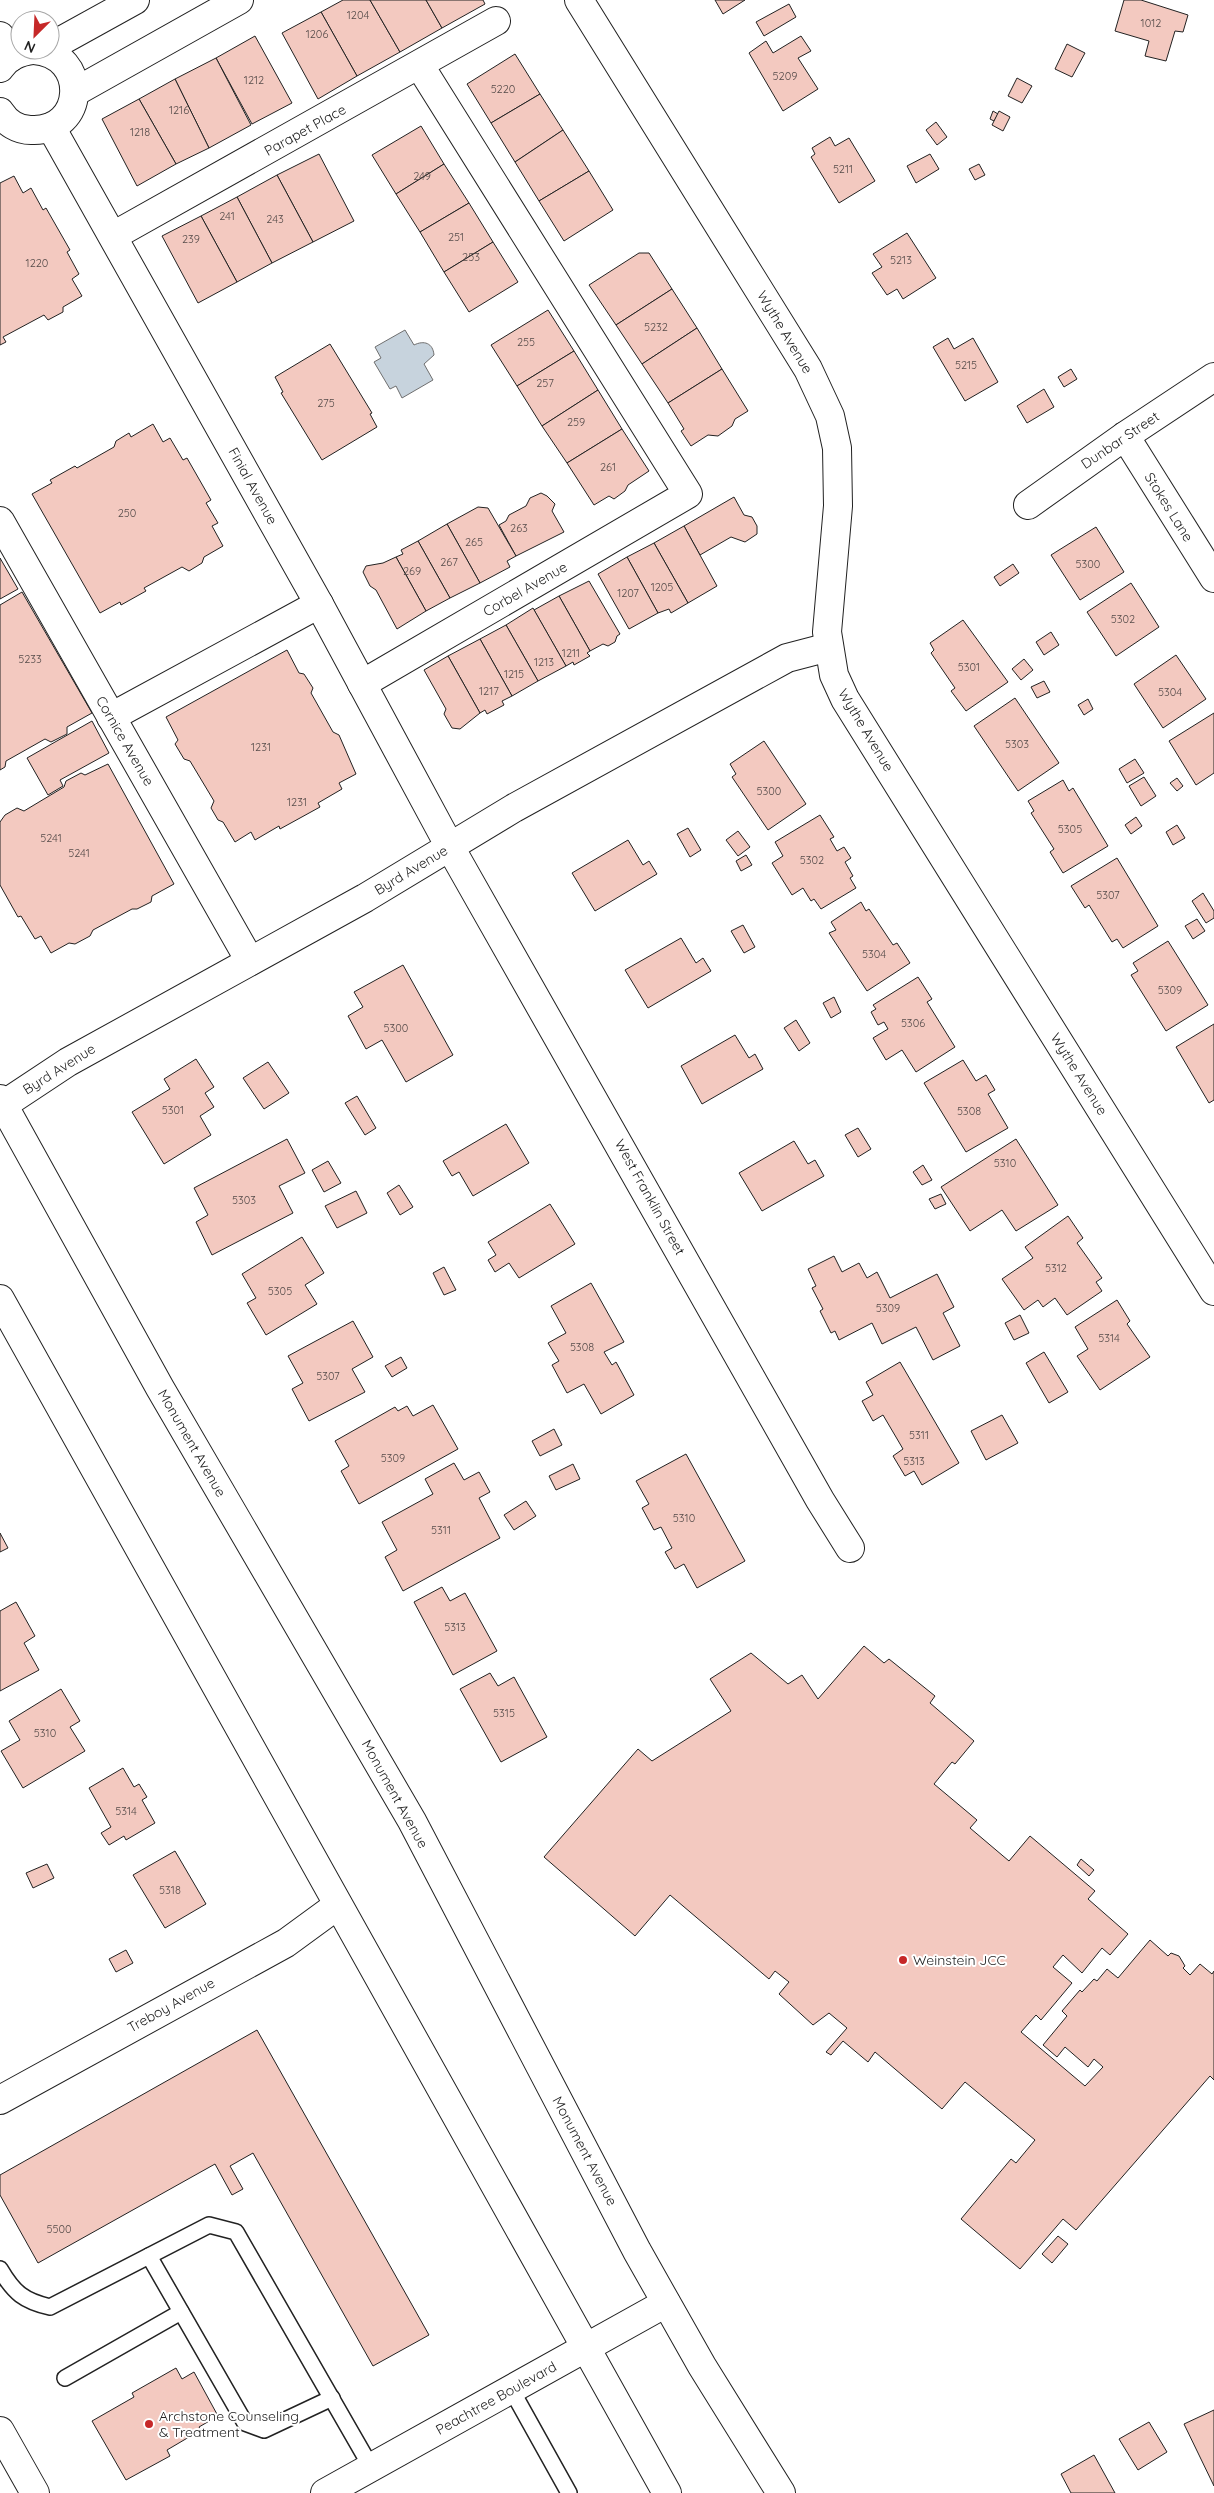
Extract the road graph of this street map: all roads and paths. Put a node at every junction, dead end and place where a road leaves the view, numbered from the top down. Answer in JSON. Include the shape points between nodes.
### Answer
{"nodes":[{"id":1,"x":135,"y":0,"type":"edge"},
{"id":2,"x":239,"y":0,"type":"edge"},
{"id":3,"x":579,"y":0,"type":"edge"},
{"id":4,"x":496,"y":21,"type":"dead end"},
{"id":5,"x":60,"y":35,"type":"edge"},
{"id":6,"x":60,"y":60,"type":"edge"},
{"id":7,"x":420,"y":66,"type":"junction"},
{"id":8,"x":75,"y":92,"type":"junction"},
{"id":9,"x":5,"y":125,"type":"edge"},
{"id":10,"x":51,"y":128,"type":"junction"},
{"id":11,"x":113,"y":236,"type":"junction"},
{"id":12,"x":1214,"y":377,"type":"edge"},
{"id":13,"x":1125,"y":436,"type":"junction"},
{"id":14,"x":1028,"y":505,"type":"dead end"},
{"id":15,"x":0,"y":521,"type":"edge"},
{"id":16,"x":1214,"y":578,"type":"edge"},
{"id":17,"x":319,"y":604,"type":"junction"},
{"id":18,"x":829,"y":647,"type":"junction"},
{"id":19,"x":362,"y":684,"type":"junction"},
{"id":20,"x":111,"y":717,"type":"junction"},
{"id":21,"x":450,"y":847,"type":"junction"},
{"id":22,"x":250,"y":961,"type":"junction"},
{"id":23,"x":1,"y":1103,"type":"edge"},
{"id":24,"x":1214,"y":1291,"type":"edge"},
{"id":25,"x":0,"y":1299,"type":"edge"},
{"id":26,"x":850,"y":1548,"type":"dead end"},
{"id":27,"x":338,"y":1905,"type":"junction"},
{"id":28,"x":0,"y":2100,"type":"edge"},
{"id":29,"x":149,"y":2256,"type":"junction"},
{"id":30,"x":0,"y":2269,"type":"edge"},
{"id":31,"x":666,"y":2302,"type":"junction"},
{"id":32,"x":181,"y":2312,"type":"junction"},
{"id":33,"x":586,"y":2348,"type":"junction"},
{"id":34,"x":65,"y":2378,"type":"dead end"},
{"id":35,"x":511,"y":2389,"type":"junction"},
{"id":36,"x":332,"y":2398,"type":"junction"},
{"id":37,"x":0,"y":2431,"type":"edge"},
{"id":38,"x":371,"y":2467,"type":"junction"},
{"id":39,"x":36,"y":2493,"type":"edge"},
{"id":40,"x":324,"y":2493,"type":"edge"},
{"id":41,"x":569,"y":2493,"type":"edge"},
{"id":42,"x":667,"y":2493,"type":"edge"},
{"id":43,"x":781,"y":2493,"type":"edge"}],
"edges":[{"from":1,"to":5,"type":"street"},
{"from":2,"to":8,"type":"street"},
{"from":3,"to":18,"type":"street","name":"Wythe Avenue","via":[[824,400],[837,448],[838,506],[827,632]]},
{"from":4,"to":7,"type":"street","name":"Parapet Place"},
{"from":6,"to":8,"type":"street","via":[[67,66]]},
{"from":7,"to":11,"type":"street","name":"Parapet Place"},
{"from":7,"to":19,"type":"street","name":"Corbel Avenue","via":[[688,494]]},
{"from":8,"to":10,"type":"street","via":[[68,113]]},
{"from":9,"to":10,"type":"street","via":[[40,131]]},
{"from":10,"to":11,"type":"street","name":"Finial Avenue"},
{"from":11,"to":17,"type":"street","name":"Finial Avenue"},
{"from":12,"to":13,"type":"street","name":"Dunbar Street"},
{"from":13,"to":14,"type":"street","name":"Dunbar Street"},
{"from":13,"to":16,"type":"street","name":"Stokes Lane"},
{"from":15,"to":20,"type":"street","name":"Cornice Avenue"},
{"from":17,"to":19,"type":"street","name":"Finial Avenue"},
{"from":17,"to":20,"type":"street"},
{"from":18,"to":21,"type":"street","name":"Byrd Avenue","via":[[787,658],[514,808]]},
{"from":18,"to":24,"type":"street","name":"Wythe Avenue","via":[[834,675],[845,700]]},
{"from":19,"to":21,"type":"street","name":"Finial Avenue"},
{"from":20,"to":22,"type":"street","name":"Cornice Avenue"},
{"from":21,"to":22,"type":"street","name":"Byrd Avenue"},
{"from":21,"to":26,"type":"street","name":"West Franklin Street"},
{"from":22,"to":23,"type":"street","name":"Byrd Avenue"},
{"from":23,"to":31,"type":"street","name":"Monument Avenue","via":[[160,1388],[412,1821]]},
{"from":25,"to":27,"type":"street"},
{"from":27,"to":28,"type":"street","name":"Treboy Avenue","via":[[286,1943]]},
{"from":27,"to":33,"type":"street"},
{"from":29,"to":30,"type":"lane","via":[[50,2307],[30,2302],[10,2287]]},
{"from":29,"to":32,"type":"lane"},
{"from":29,"to":36,"type":"lane","via":[[210,2225],[236,2232]]},
{"from":31,"to":33,"type":"street","name":"Peachtree Boulevard"},
{"from":31,"to":43,"type":"street","name":"Monument Avenue"},
{"from":32,"to":34,"type":"lane"},
{"from":32,"to":36,"type":"lane","via":[[245,2423],[264,2430]]},
{"from":33,"to":35,"type":"street","name":"Peachtree Boulevard"},
{"from":33,"to":42,"type":"street"},
{"from":35,"to":38,"type":"street","name":"Peachtree Boulevard"},
{"from":35,"to":41,"type":"lane"},
{"from":36,"to":38,"type":"lane"},
{"from":37,"to":39,"type":"street"},
{"from":38,"to":40,"type":"street","name":"Peachtree Boulevard"}]}
